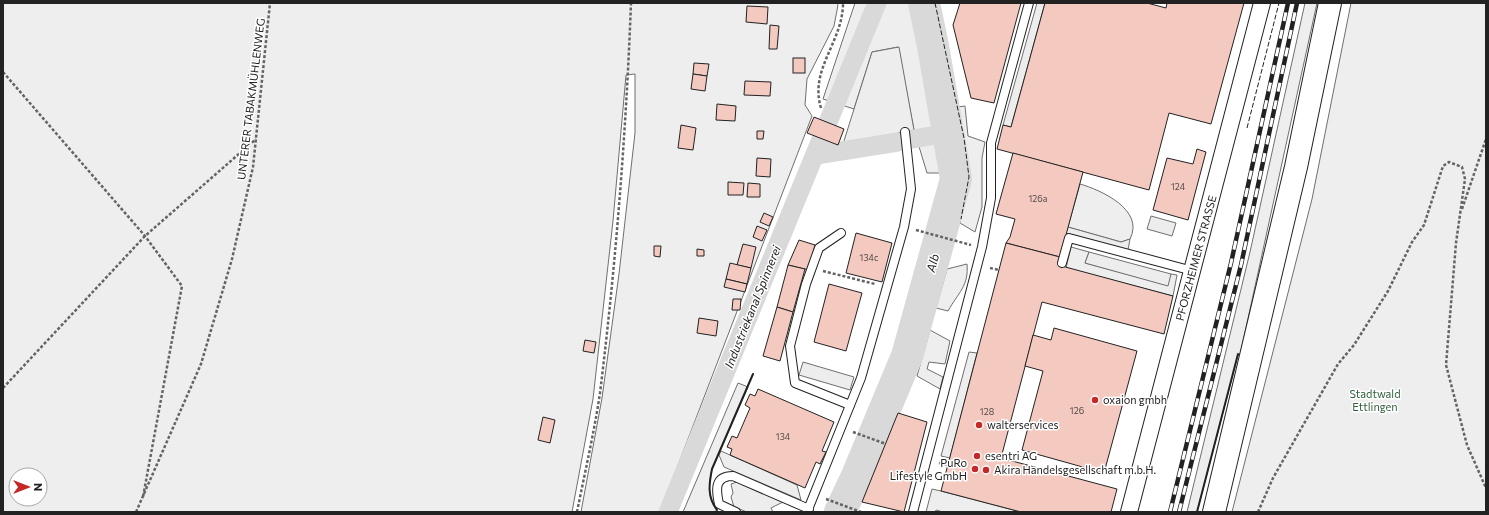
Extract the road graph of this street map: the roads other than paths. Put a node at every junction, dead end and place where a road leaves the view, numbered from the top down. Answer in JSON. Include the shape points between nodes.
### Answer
{"nodes":[{"id":1,"x":1029,"y":3,"type":"edge"},
{"id":2,"x":1262,"y":3,"type":"edge"},
{"id":3,"x":1330,"y":3,"type":"edge"},
{"id":4,"x":905,"y":132,"type":"dead end"},
{"id":5,"x":841,"y":233,"type":"dead end"},
{"id":6,"x":1062,"y":263,"type":"dead end"},
{"id":7,"x":1193,"y":271,"type":"junction"},
{"id":8,"x":850,"y":405,"type":"junction"},
{"id":9,"x":808,"y":510,"type":"edge"},
{"id":10,"x":736,"y":512,"type":"edge"},
{"id":11,"x":913,"y":512,"type":"edge"},
{"id":12,"x":1129,"y":512,"type":"edge"},
{"id":13,"x":1214,"y":512,"type":"edge"}],
"edges":[{"from":1,"to":11,"type":"lane","via":[[991,143],[991,198],[982,248]]},
{"from":2,"to":7,"type":"street","name":"PFORZHEIMER STRASSE"},
{"from":3,"to":13,"type":"main road","via":[[1296,167]]},
{"from":4,"to":8,"type":"lane","via":[[911,189],[908,209],[861,378]]},
{"from":5,"to":8,"type":"lane","via":[[819,248],[806,284],[790,346],[795,382]]},
{"from":6,"to":7,"type":"lane","via":[[1069,238]]},
{"from":7,"to":12,"type":"street","name":"PFORZHEIMER STRASSE"},
{"from":8,"to":9,"type":"lane"},
{"from":9,"to":10,"type":"lane","via":[[733,476],[726,476],[717,487],[719,504]]}]}
